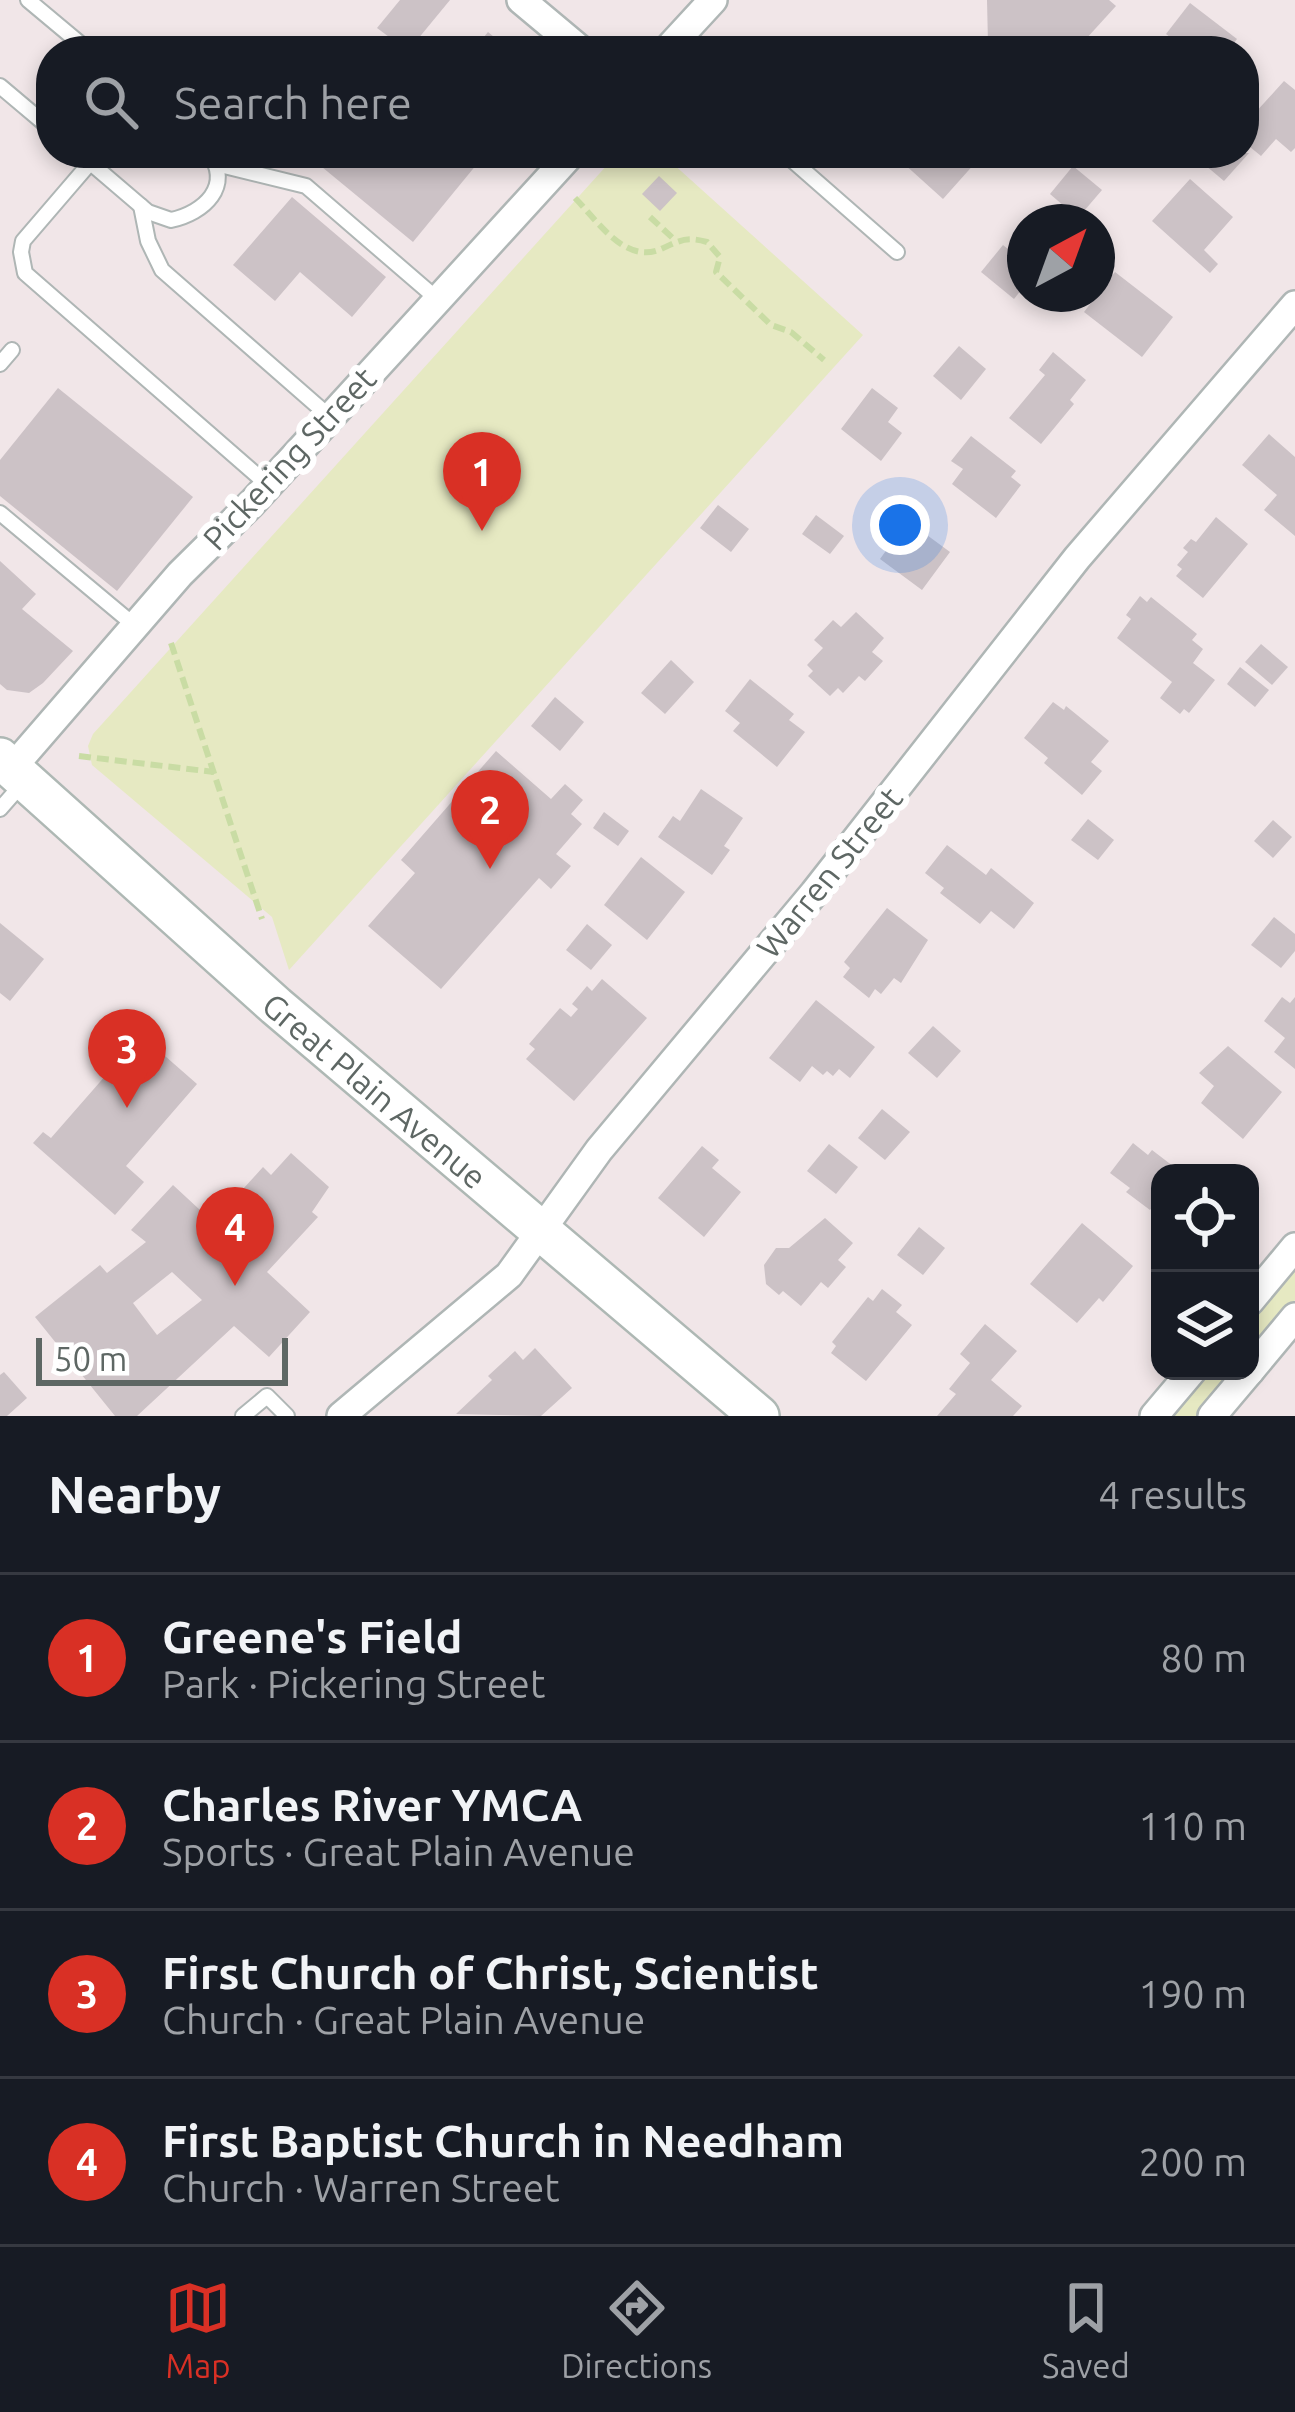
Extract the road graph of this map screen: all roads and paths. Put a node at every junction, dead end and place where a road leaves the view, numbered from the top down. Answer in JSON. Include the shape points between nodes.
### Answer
{"nodes":[{"id":1,"x":28,"y":0,"type":"edge"},
{"id":2,"x":521,"y":0,"type":"edge"},
{"id":3,"x":713,"y":0,"type":"edge"},
{"id":4,"x":71,"y":36,"type":"edge"},
{"id":5,"x":564,"y":36,"type":"edge"},
{"id":6,"x":681,"y":36,"type":"edge"},
{"id":7,"x":0,"y":86,"type":"edge"},
{"id":8,"x":36,"y":116,"type":"edge"},
{"id":9,"x":78,"y":168,"type":"edge"},
{"id":10,"x":97,"y":168,"type":"edge"},
{"id":11,"x":217,"y":168,"type":"edge"},
{"id":12,"x":244,"y":168,"type":"edge"},
{"id":13,"x":558,"y":168,"type":"edge"},
{"id":14,"x":801,"y":168,"type":"edge"},
{"id":15,"x":575,"y":197,"type":"dead end"},
{"id":16,"x":141,"y":206,"type":"junction"},
{"id":17,"x":650,"y":217,"type":"dead end"},
{"id":18,"x":676,"y":241,"type":"junction"},
{"id":19,"x":897,"y":252,"type":"dead end"},
{"id":20,"x":436,"y":298,"type":"junction"},
{"id":21,"x":1295,"y":305,"type":"edge"},
{"id":22,"x":12,"y":350,"type":"dead end"},
{"id":23,"x":824,"y":360,"type":"dead end"},
{"id":24,"x":0,"y":364,"type":"edge"},
{"id":25,"x":330,"y":417,"type":"junction"},
{"id":26,"x":268,"y":485,"type":"junction"},
{"id":27,"x":0,"y":513,"type":"edge"},
{"id":28,"x":134,"y":625,"type":"junction"},
{"id":29,"x":171,"y":643,"type":"dead end"},
{"id":30,"x":79,"y":756,"type":"dead end"},
{"id":31,"x":214,"y":772,"type":"junction"},
{"id":32,"x":9,"y":779,"type":"edge"},
{"id":33,"x":262,"y":919,"type":"dead end"},
{"id":34,"x":542,"y":1232,"type":"junction"},
{"id":35,"x":1295,"y":1246,"type":"edge"},
{"id":36,"x":1259,"y":1290,"type":"edge"},
{"id":37,"x":1295,"y":1317,"type":"edge"},
{"id":38,"x":1259,"y":1360,"type":"edge"},
{"id":39,"x":1184,"y":1380,"type":"edge"},
{"id":40,"x":1242,"y":1380,"type":"edge"},
{"id":41,"x":243,"y":1416,"type":"edge"},
{"id":42,"x":286,"y":1416,"type":"edge"},
{"id":43,"x":341,"y":1416,"type":"edge"},
{"id":44,"x":759,"y":1416,"type":"edge"},
{"id":45,"x":1154,"y":1416,"type":"edge"},
{"id":46,"x":1212,"y":1416,"type":"edge"}],
"edges":[{"from":1,"to":4,"type":"lane"},
{"from":2,"to":5,"type":"street"},
{"from":3,"to":6,"type":"street"},
{"from":7,"to":8,"type":"lane"},
{"from":9,"to":26,"type":"lane","via":[[23,241],[25,273]]},
{"from":10,"to":16,"type":"lane"},
{"from":11,"to":16,"type":"lane","via":[[217,188],[192,212],[171,220]]},
{"from":12,"to":20,"type":"lane","via":[[306,186]]},
{"from":13,"to":20,"type":"street","name":"Pickering Street"},
{"from":14,"to":19,"type":"lane"},
{"from":15,"to":18,"type":"path","via":[[634,253]]},
{"from":16,"to":25,"type":"lane","via":[[161,270]]},
{"from":17,"to":18,"type":"path"},
{"from":18,"to":23,"type":"path","via":[[707,242],[720,257],[716,272],[771,325]]},
{"from":20,"to":25,"type":"street","name":"Pickering Street"},
{"from":21,"to":34,"type":"street","name":"Warren Street","via":[[1077,558],[599,1150]]},
{"from":22,"to":24,"type":"lane"},
{"from":25,"to":26,"type":"street","name":"Pickering Street"},
{"from":26,"to":28,"type":"street","name":"Pickering Street"},
{"from":27,"to":28,"type":"lane"},
{"from":28,"to":32,"type":"street","name":"Pickering Street"},
{"from":29,"to":31,"type":"path"},
{"from":30,"to":31,"type":"path"},
{"from":31,"to":33,"type":"path"},
{"from":32,"to":34,"type":"main road","name":"Great Plain Avenue"},
{"from":34,"to":43,"type":"street","name":"Warren Street","via":[[488,1295]]},
{"from":34,"to":44,"type":"main road","name":"Great Plain Avenue"},
{"from":35,"to":36,"type":"street"},
{"from":37,"to":38,"type":"street"},
{"from":39,"to":45,"type":"street"},
{"from":40,"to":46,"type":"street"},
{"from":41,"to":42,"type":"lane","via":[[267,1396]]}]}
